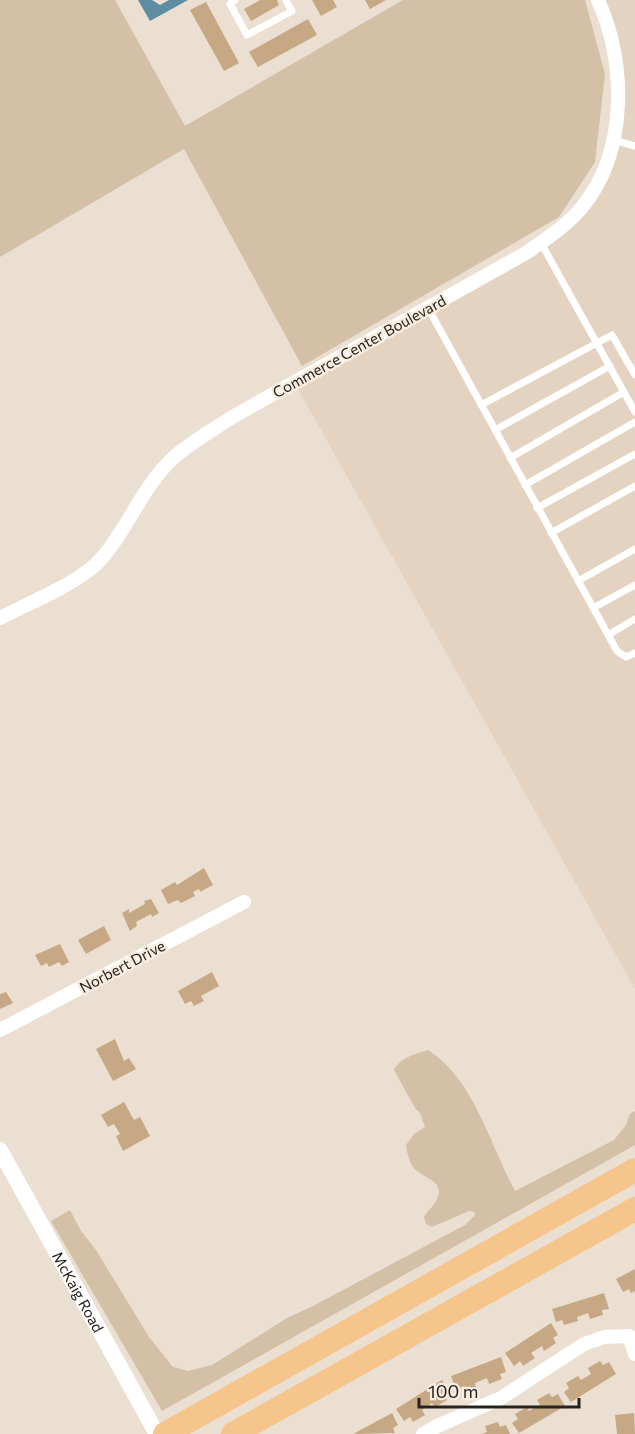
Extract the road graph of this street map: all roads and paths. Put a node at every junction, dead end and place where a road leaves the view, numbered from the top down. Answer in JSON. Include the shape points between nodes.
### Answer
{"nodes":[{"id":1,"x":235,"y":0,"type":"edge"},
{"id":2,"x":286,"y":0,"type":"edge"},
{"id":3,"x":598,"y":0,"type":"edge"},
{"id":4,"x":607,"y":0,"type":"edge"},
{"id":5,"x":607,"y":20,"type":"junction"},
{"id":6,"x":614,"y":140,"type":"junction"},
{"id":7,"x":635,"y":146,"type":"edge"},
{"id":8,"x":540,"y":243,"type":"junction"},
{"id":9,"x":428,"y":308,"type":"junction"},
{"id":10,"x":597,"y":343,"type":"junction"},
{"id":11,"x":609,"y":366,"type":"junction"},
{"id":12,"x":635,"y":375,"type":"edge"},
{"id":13,"x":624,"y":392,"type":"junction"},
{"id":14,"x":481,"y":405,"type":"junction"},
{"id":15,"x":635,"y":412,"type":"edge"},
{"id":16,"x":635,"y":422,"type":"edge"},
{"id":17,"x":495,"y":430,"type":"junction"},
{"id":18,"x":635,"y":454,"type":"edge"},
{"id":19,"x":510,"y":458,"type":"junction"},
{"id":20,"x":525,"y":485,"type":"junction"},
{"id":21,"x":635,"y":486,"type":"edge"},
{"id":22,"x":537,"y":508,"type":"junction"},
{"id":23,"x":551,"y":533,"type":"junction"},
{"id":24,"x":635,"y":549,"type":"edge"},
{"id":25,"x":578,"y":581,"type":"junction"},
{"id":26,"x":635,"y":585,"type":"edge"},
{"id":27,"x":593,"y":608,"type":"junction"},
{"id":28,"x":0,"y":618,"type":"edge"},
{"id":29,"x":635,"y":619,"type":"edge"},
{"id":30,"x":608,"y":635,"type":"junction"},
{"id":31,"x":635,"y":653,"type":"edge"},
{"id":32,"x":244,"y":902,"type":"dead end"},
{"id":33,"x":0,"y":1030,"type":"edge"},
{"id":34,"x":0,"y":1150,"type":"edge"},
{"id":35,"x":635,"y":1170,"type":"edge"},
{"id":36,"x":635,"y":1209,"type":"edge"},
{"id":37,"x":632,"y":1331,"type":"edge"},
{"id":38,"x":635,"y":1354,"type":"edge"},
{"id":39,"x":157,"y":1434,"type":"edge"},
{"id":40,"x":165,"y":1434,"type":"edge"},
{"id":41,"x":233,"y":1434,"type":"edge"},
{"id":42,"x":423,"y":1434,"type":"edge"}],
"edges":[{"from":1,"to":2,"type":"lane","via":[[230,4],[247,35],[292,11]]},
{"from":3,"to":5,"type":"street","name":"Commerce Center Boulevard"},
{"from":4,"to":5,"type":"street","name":"Commerce Center Boulevard"},
{"from":5,"to":6,"type":"street","name":"Commerce Center Boulevard","via":[[618,101]]},
{"from":6,"to":7,"type":"lane"},
{"from":6,"to":8,"type":"street","name":"Commerce Center Boulevard","via":[[602,175],[583,206]]},
{"from":8,"to":9,"type":"street","name":"Commerce Center Boulevard"},
{"from":8,"to":10,"type":"lane"},
{"from":9,"to":14,"type":"lane"},
{"from":9,"to":28,"type":"street","name":"Commerce Center Boulevard","via":[[193,443],[159,475],[102,559]]},
{"from":10,"to":11,"type":"lane"},
{"from":10,"to":12,"type":"lane","via":[[612,335]]},
{"from":10,"to":14,"type":"lane"},
{"from":11,"to":13,"type":"lane"},
{"from":11,"to":17,"type":"lane"},
{"from":13,"to":15,"type":"lane"},
{"from":13,"to":19,"type":"lane"},
{"from":14,"to":17,"type":"lane"},
{"from":16,"to":20,"type":"lane"},
{"from":17,"to":19,"type":"lane"},
{"from":18,"to":22,"type":"lane"},
{"from":19,"to":20,"type":"lane"},
{"from":20,"to":22,"type":"lane"},
{"from":21,"to":23,"type":"lane"},
{"from":22,"to":23,"type":"lane"},
{"from":23,"to":25,"type":"lane"},
{"from":24,"to":25,"type":"lane"},
{"from":25,"to":27,"type":"lane"},
{"from":26,"to":27,"type":"lane"},
{"from":27,"to":30,"type":"lane"},
{"from":29,"to":30,"type":"lane"},
{"from":30,"to":31,"type":"lane","via":[[617,651],[626,657]]},
{"from":32,"to":33,"type":"street","name":"Norbert Drive"},
{"from":34,"to":39,"type":"street","name":"McKaig Road"},
{"from":35,"to":40,"type":"highway"},
{"from":36,"to":41,"type":"highway"},
{"from":37,"to":38,"type":"street"},
{"from":37,"to":42,"type":"street","via":[[584,1344],[501,1398]]}]}
